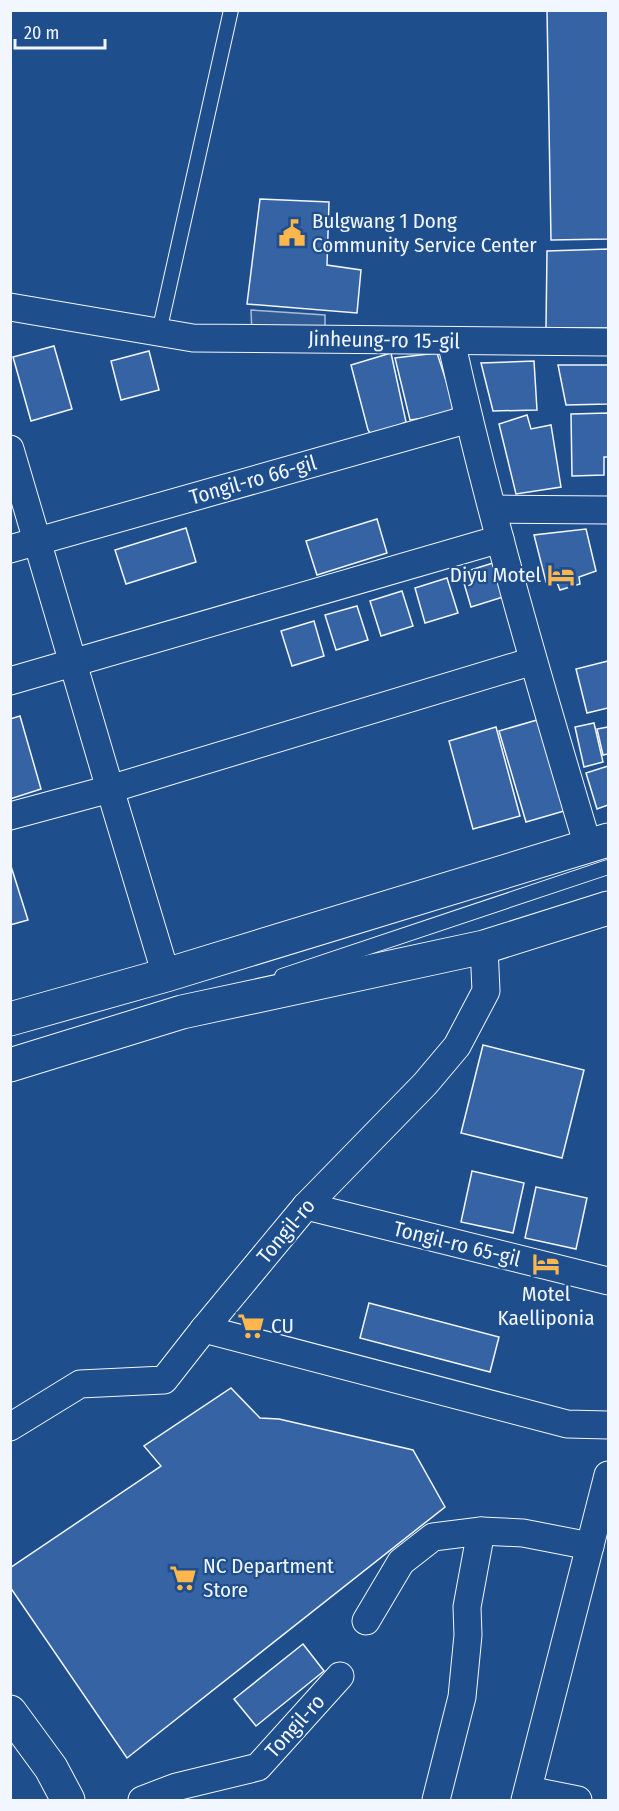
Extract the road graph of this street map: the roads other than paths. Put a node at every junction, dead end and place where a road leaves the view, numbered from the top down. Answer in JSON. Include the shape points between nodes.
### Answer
{"nodes":[{"id":1,"x":231,"y":10,"type":"edge"},
{"id":2,"x":10,"y":307,"type":"edge"},
{"id":3,"x":159,"y":332,"type":"junction"},
{"id":4,"x":451,"y":341,"type":"junction"},
{"id":5,"x":609,"y":342,"type":"edge"},
{"id":6,"x":469,"y":419,"type":"junction"},
{"id":7,"x":10,"y":449,"type":"edge"},
{"id":8,"x":493,"y":509,"type":"junction"},
{"id":9,"x":609,"y":510,"type":"edge"},
{"id":10,"x":500,"y":539,"type":"junction"},
{"id":11,"x":38,"y":542,"type":"junction"},
{"id":12,"x":10,"y":549,"type":"edge"},
{"id":13,"x":533,"y":661,"type":"junction"},
{"id":14,"x":73,"y":662,"type":"junction"},
{"id":15,"x":10,"y":681,"type":"edge"},
{"id":16,"x":110,"y":789,"type":"junction"},
{"id":17,"x":10,"y":816,"type":"edge"},
{"id":18,"x":602,"y":851,"type":"edge"},
{"id":19,"x":609,"y":908,"type":"edge"},
{"id":20,"x":484,"y":947,"type":"junction"},
{"id":21,"x":166,"y":975,"type":"junction"},
{"id":22,"x":182,"y":1012,"type":"junction"},
{"id":23,"x":10,"y":1019,"type":"edge"},
{"id":24,"x":10,"y":1065,"type":"edge"},
{"id":25,"x":306,"y":1206,"type":"junction"},
{"id":26,"x":609,"y":1281,"type":"edge"},
{"id":27,"x":204,"y":1329,"type":"junction"},
{"id":28,"x":609,"y":1425,"type":"edge"},
{"id":29,"x":10,"y":1427,"type":"edge"},
{"id":30,"x":609,"y":1475,"type":"edge"},
{"id":31,"x":481,"y":1531,"type":"junction"},
{"id":32,"x":590,"y":1546,"type":"junction"},
{"id":33,"x":366,"y":1621,"type":"dead end"},
{"id":34,"x":340,"y":1676,"type":"dead end"},
{"id":35,"x":10,"y":1712,"type":"edge"},
{"id":36,"x":187,"y":1792,"type":"edge"},
{"id":37,"x":526,"y":1795,"type":"edge"},
{"id":38,"x":68,"y":1800,"type":"edge"},
{"id":39,"x":142,"y":1800,"type":"edge"},
{"id":40,"x":436,"y":1800,"type":"edge"},
{"id":41,"x":578,"y":1800,"type":"edge"}],
"edges":[{"from":1,"to":3,"type":"lane"},
{"from":2,"to":3,"type":"street","name":"Jinheung-ro 15-gil"},
{"from":3,"to":4,"type":"street","name":"Jinheung-ro 15-gil","via":[[193,338]]},
{"from":4,"to":5,"type":"street","name":"Jinheung-ro 15-gil"},
{"from":4,"to":6,"type":"street"},
{"from":6,"to":8,"type":"street"},
{"from":6,"to":11,"type":"street","name":"Tongil-ro 66-gil"},
{"from":7,"to":11,"type":"street"},
{"from":8,"to":9,"type":"street"},
{"from":8,"to":10,"type":"street"},
{"from":10,"to":13,"type":"street"},
{"from":10,"to":14,"type":"street"},
{"from":11,"to":12,"type":"street","name":"Tongil-ro 66-gil"},
{"from":11,"to":14,"type":"street"},
{"from":13,"to":16,"type":"street"},
{"from":13,"to":18,"type":"street"},
{"from":14,"to":15,"type":"street"},
{"from":14,"to":16,"type":"street"},
{"from":16,"to":17,"type":"street"},
{"from":16,"to":21,"type":"street"},
{"from":18,"to":21,"type":"main road"},
{"from":18,"to":22,"type":"lane"},
{"from":19,"to":20,"type":"main road"},
{"from":20,"to":22,"type":"main road"},
{"from":20,"to":25,"type":"street","name":"Tongil-ro","via":[[486,991],[457,1046]]},
{"from":21,"to":23,"type":"main road"},
{"from":22,"to":24,"type":"main road"},
{"from":25,"to":26,"type":"street","name":"Tongil-ro 65-gil"},
{"from":25,"to":27,"type":"street","name":"Tongil-ro"},
{"from":27,"to":28,"type":"street","via":[[567,1424]]},
{"from":27,"to":29,"type":"street","name":"Tongil-ro","via":[[164,1380],[80,1384]]},
{"from":30,"to":32,"type":"street"},
{"from":31,"to":32,"type":"street","via":[[523,1533]]},
{"from":31,"to":33,"type":"street","via":[[433,1537],[401,1563]]},
{"from":31,"to":40,"type":"street","via":[[467,1607],[462,1696]]},
{"from":32,"to":37,"type":"street"},
{"from":34,"to":36,"type":"street","name":"Tongil-ro","via":[[258,1767]]},
{"from":35,"to":38,"type":"main road","via":[[51,1768]]},
{"from":36,"to":39,"type":"street","name":"Tongil-ro"},
{"from":37,"to":41,"type":"street"}]}
